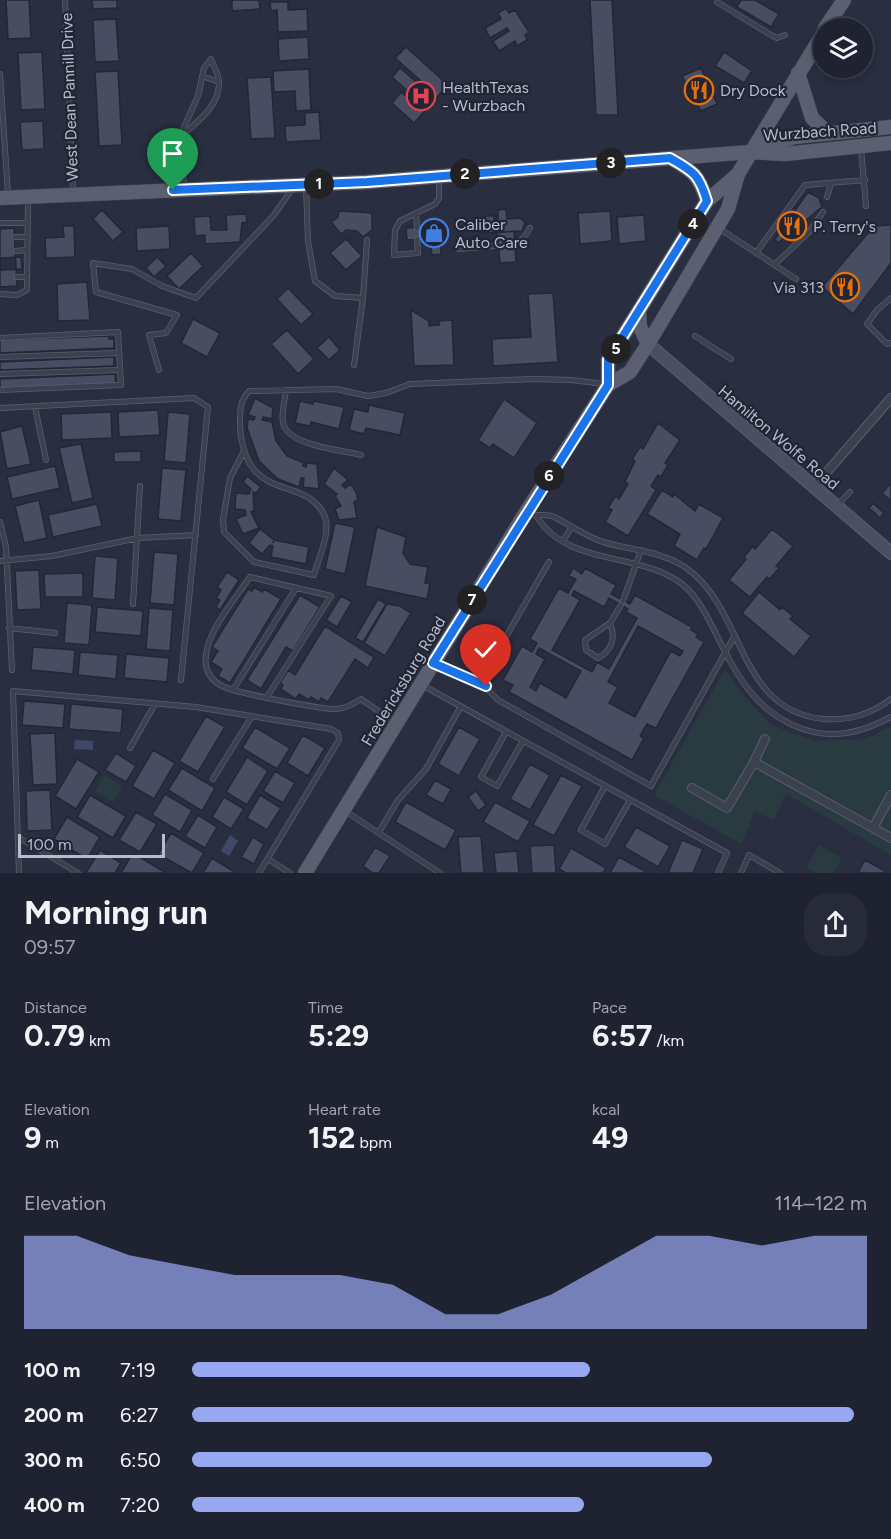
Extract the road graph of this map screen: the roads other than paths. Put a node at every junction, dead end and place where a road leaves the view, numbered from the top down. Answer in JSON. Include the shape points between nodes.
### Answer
{"nodes":[{"id":1,"x":65,"y":0,"type":"edge"},
{"id":2,"x":844,"y":0,"type":"edge"},
{"id":3,"x":717,"y":2,"type":"dead end"},
{"id":4,"x":832,"y":18,"type":"edge"},
{"id":5,"x":785,"y":34,"type":"dead end"},
{"id":6,"x":813,"y":48,"type":"edge"},
{"id":7,"x":798,"y":73,"type":"junction"},
{"id":8,"x":0,"y":74,"type":"edge"},
{"id":9,"x":202,"y":76,"type":"junction"},
{"id":10,"x":219,"y":82,"type":"junction"},
{"id":11,"x":891,"y":127,"type":"edge"},
{"id":12,"x":828,"y":133,"type":"junction"},
{"id":13,"x":182,"y":136,"type":"junction"},
{"id":14,"x":891,"y":143,"type":"edge"},
{"id":15,"x":177,"y":146,"type":"junction"},
{"id":16,"x":861,"y":147,"type":"junction"},
{"id":17,"x":750,"y":152,"type":"junction"},
{"id":18,"x":670,"y":158,"type":"junction"},
{"id":19,"x":738,"y":174,"type":"junction"},
{"id":20,"x":440,"y":176,"type":"junction"},
{"id":21,"x":864,"y":180,"type":"junction"},
{"id":22,"x":831,"y":183,"type":"junction"},
{"id":23,"x":301,"y":184,"type":"junction"},
{"id":24,"x":178,"y":189,"type":"junction"},
{"id":25,"x":73,"y":194,"type":"junction"},
{"id":26,"x":29,"y":196,"type":"junction"},
{"id":27,"x":4,"y":197,"type":"edge"},
{"id":28,"x":827,"y":197,"type":"dead end"},
{"id":29,"x":707,"y":201,"type":"junction"},
{"id":30,"x":866,"y":206,"type":"dead end"},
{"id":31,"x":823,"y":212,"type":"dead end"},
{"id":32,"x":416,"y":214,"type":"junction"},
{"id":33,"x":0,"y":223,"type":"edge"},
{"id":34,"x":26,"y":223,"type":"junction"},
{"id":35,"x":717,"y":227,"type":"junction"},
{"id":36,"x":417,"y":228,"type":"dead end"},
{"id":37,"x":530,"y":228,"type":"dead end"},
{"id":38,"x":15,"y":237,"type":"dead end"},
{"id":39,"x":26,"y":237,"type":"junction"},
{"id":40,"x":417,"y":239,"type":"dead end"},
{"id":41,"x":367,"y":240,"type":"dead end"},
{"id":42,"x":459,"y":249,"type":"dead end"},
{"id":43,"x":26,"y":250,"type":"junction"},
{"id":44,"x":16,"y":251,"type":"dead end"},
{"id":45,"x":756,"y":253,"type":"junction"},
{"id":46,"x":774,"y":265,"type":"junction"},
{"id":47,"x":17,"y":277,"type":"dead end"},
{"id":48,"x":27,"y":277,"type":"junction"},
{"id":49,"x":795,"y":279,"type":"dead end"},
{"id":50,"x":0,"y":294,"type":"edge"},
{"id":51,"x":363,"y":298,"type":"junction"},
{"id":52,"x":891,"y":298,"type":"edge"},
{"id":53,"x":639,"y":311,"type":"junction"},
{"id":54,"x":695,"y":336,"type":"dead end"},
{"id":55,"x":0,"y":338,"type":"edge"},
{"id":56,"x":891,"y":343,"type":"edge"},
{"id":57,"x":648,"y":344,"type":"junction"},
{"id":58,"x":119,"y":353,"type":"junction"},
{"id":59,"x":0,"y":357,"type":"edge"},
{"id":60,"x":731,"y":359,"type":"dead end"},
{"id":61,"x":354,"y":365,"type":"dead end"},
{"id":62,"x":120,"y":370,"type":"junction"},
{"id":63,"x":159,"y":370,"type":"dead end"},
{"id":64,"x":0,"y":375,"type":"edge"},
{"id":65,"x":608,"y":385,"type":"junction"},
{"id":66,"x":0,"y":390,"type":"edge"},
{"id":67,"x":286,"y":390,"type":"junction"},
{"id":68,"x":891,"y":398,"type":"edge"},
{"id":69,"x":35,"y":407,"type":"junction"},
{"id":70,"x":0,"y":408,"type":"edge"},
{"id":71,"x":243,"y":453,"type":"junction"},
{"id":72,"x":361,"y":455,"type":"dead end"},
{"id":73,"x":46,"y":460,"type":"dead end"},
{"id":74,"x":140,"y":486,"type":"dead end"},
{"id":75,"x":813,"y":488,"type":"junction"},
{"id":76,"x":850,"y":492,"type":"dead end"},
{"id":77,"x":836,"y":507,"type":"junction"},
{"id":78,"x":531,"y":514,"type":"junction"},
{"id":79,"x":0,"y":522,"type":"edge"},
{"id":80,"x":571,"y":528,"type":"junction"},
{"id":81,"x":196,"y":535,"type":"junction"},
{"id":82,"x":138,"y":538,"type":"junction"},
{"id":83,"x":562,"y":541,"type":"junction"},
{"id":84,"x":640,"y":550,"type":"junction"},
{"id":85,"x":891,"y":553,"type":"edge"},
{"id":86,"x":0,"y":561,"type":"edge"},
{"id":87,"x":7,"y":561,"type":"junction"},
{"id":88,"x":549,"y":562,"type":"dead end"},
{"id":89,"x":636,"y":566,"type":"junction"},
{"id":90,"x":296,"y":588,"type":"junction"},
{"id":91,"x":133,"y":604,"type":"dead end"},
{"id":92,"x":610,"y":623,"type":"junction"},
{"id":93,"x":9,"y":628,"type":"junction"},
{"id":94,"x":55,"y":633,"type":"dead end"},
{"id":95,"x":735,"y":635,"type":"junction"},
{"id":96,"x":726,"y":652,"type":"junction"},
{"id":97,"x":433,"y":663,"type":"junction"},
{"id":98,"x":12,"y":670,"type":"dead end"},
{"id":99,"x":181,"y":680,"type":"dead end"},
{"id":100,"x":480,"y":682,"type":"junction"},
{"id":101,"x":420,"y":684,"type":"junction"},
{"id":102,"x":233,"y":690,"type":"junction"},
{"id":103,"x":267,"y":697,"type":"junction"},
{"id":104,"x":891,"y":699,"type":"edge"},
{"id":105,"x":155,"y":704,"type":"junction"},
{"id":106,"x":461,"y":706,"type":"junction"},
{"id":107,"x":803,"y":714,"type":"junction"},
{"id":108,"x":252,"y":716,"type":"junction"},
{"id":109,"x":891,"y":717,"type":"edge"},
{"id":110,"x":396,"y":723,"type":"junction"},
{"id":111,"x":799,"y":728,"type":"junction"},
{"id":112,"x":506,"y":732,"type":"junction"},
{"id":113,"x":765,"y":740,"type":"dead end"},
{"id":114,"x":523,"y":741,"type":"junction"},
{"id":115,"x":130,"y":748,"type":"dead end"},
{"id":116,"x":754,"y":762,"type":"junction"},
{"id":117,"x":213,"y":779,"type":"dead end"},
{"id":118,"x":605,"y":786,"type":"junction"},
{"id":119,"x":692,"y":788,"type":"dead end"},
{"id":120,"x":891,"y":795,"type":"edge"},
{"id":121,"x":630,"y":800,"type":"junction"},
{"id":122,"x":344,"y":810,"type":"junction"},
{"id":123,"x":873,"y":828,"type":"junction"},
{"id":124,"x":380,"y":832,"type":"junction"},
{"id":125,"x":18,"y":837,"type":"junction"},
{"id":126,"x":891,"y":838,"type":"edge"},
{"id":127,"x":268,"y":859,"type":"junction"},
{"id":128,"x":19,"y":873,"type":"edge"},
{"id":129,"x":78,"y":873,"type":"edge"},
{"id":130,"x":259,"y":873,"type":"edge"},
{"id":131,"x":290,"y":873,"type":"edge"},
{"id":132,"x":305,"y":873,"type":"edge"},
{"id":133,"x":440,"y":873,"type":"edge"},
{"id":134,"x":718,"y":873,"type":"edge"},
{"id":135,"x":741,"y":873,"type":"edge"},
{"id":136,"x":780,"y":873,"type":"edge"}],
"edges":[{"from":1,"to":25,"type":"lane","name":"West Dean Pannill Drive"},
{"from":2,"to":4,"type":"main road","name":"Fredericksburg Road"},
{"from":3,"to":5,"type":"lane","via":[[777,38]]},
{"from":6,"to":7,"type":"main road","name":"Fredericksburg Road"},
{"from":7,"to":12,"type":"main road","via":[[812,118]]},
{"from":7,"to":17,"type":"main road","name":"Fredericksburg Road"},
{"from":8,"to":27,"type":"lane"},
{"from":9,"to":10,"type":"lane"},
{"from":9,"to":10,"type":"lane","via":[[211,59]]},
{"from":9,"to":13,"type":"lane"},
{"from":10,"to":13,"type":"lane","via":[[210,110]]},
{"from":11,"to":12,"type":"main road","name":"Wurzbach Road"},
{"from":12,"to":17,"type":"main road","name":"Wurzbach Road","via":[[792,137]]},
{"from":13,"to":15,"type":"lane"},
{"from":14,"to":16,"type":"main road","name":"Wurzbach Road"},
{"from":15,"to":24,"type":"lane","via":[[182,156]]},
{"from":15,"to":24,"type":"lane","via":[[171,156]]},
{"from":16,"to":17,"type":"main road","name":"Wurzbach Road","via":[[784,154]]},
{"from":16,"to":21,"type":"lane"},
{"from":17,"to":18,"type":"main road","name":"Wurzbach Road"},
{"from":17,"to":19,"type":"main road","name":"Fredericksburg Road"},
{"from":18,"to":20,"type":"main road","name":"Wurzbach Road"},
{"from":18,"to":29,"type":"main road","via":[[692,170]]},
{"from":19,"to":29,"type":"main road","name":"Fredericksburg Road"},
{"from":19,"to":35,"type":"main road","name":"Fredericksburg Road","via":[[728,209]]},
{"from":20,"to":23,"type":"main road","name":"Wurzbach Road"},
{"from":20,"to":32,"type":"lane","via":[[439,198]]},
{"from":21,"to":22,"type":"lane"},
{"from":21,"to":30,"type":"lane"},
{"from":22,"to":28,"type":"lane"},
{"from":22,"to":45,"type":"lane","via":[[806,185]]},
{"from":23,"to":24,"type":"main road","name":"Wurzbach Road"},
{"from":23,"to":51,"type":"lane","via":[[315,281],[335,296]]},
{"from":23,"to":63,"type":"lane","via":[[196,298],[162,286],[132,269],[93,263],[96,292],[177,315],[166,333],[149,335]]},
{"from":24,"to":25,"type":"main road","name":"Wurzbach Road"},
{"from":25,"to":26,"type":"main road","name":"Wurzbach Road"},
{"from":26,"to":27,"type":"main road","name":"Wurzbach Road"},
{"from":26,"to":34,"type":"lane"},
{"from":29,"to":53,"type":"main road","name":"Fredericksburg Road"},
{"from":31,"to":46,"type":"lane","via":[[809,232]]},
{"from":32,"to":36,"type":"lane"},
{"from":32,"to":40,"type":"lane","via":[[400,220],[395,230],[394,255],[418,253]]},
{"from":33,"to":34,"type":"lane"},
{"from":34,"to":39,"type":"lane"},
{"from":35,"to":45,"type":"lane"},
{"from":35,"to":57,"type":"main road","name":"Fredericksburg Road"},
{"from":37,"to":42,"type":"lane","via":[[516,244]]},
{"from":38,"to":39,"type":"lane"},
{"from":39,"to":43,"type":"lane"},
{"from":41,"to":51,"type":"lane"},
{"from":43,"to":44,"type":"lane"},
{"from":43,"to":48,"type":"lane"},
{"from":45,"to":46,"type":"lane"},
{"from":46,"to":49,"type":"lane"},
{"from":47,"to":48,"type":"lane"},
{"from":48,"to":50,"type":"lane","via":[[27,290],[16,295]]},
{"from":51,"to":61,"type":"lane"},
{"from":52,"to":56,"type":"lane","via":[[867,324],[887,344]]},
{"from":53,"to":57,"type":"main road","via":[[640,327]]},
{"from":53,"to":65,"type":"main road","name":"Fredericksburg Road","via":[[608,360]]},
{"from":54,"to":60,"type":"lane"},
{"from":55,"to":58,"type":"lane","via":[[118,332]]},
{"from":57,"to":65,"type":"main road","name":"Fredericksburg Road","via":[[630,372]]},
{"from":57,"to":75,"type":"street","name":"Hamilton Wolfe Road"},
{"from":58,"to":59,"type":"lane"},
{"from":58,"to":62,"type":"lane"},
{"from":62,"to":64,"type":"lane"},
{"from":62,"to":66,"type":"lane","via":[[121,385]]},
{"from":65,"to":67,"type":"lane","via":[[553,379],[410,384],[368,396],[336,389]]},
{"from":65,"to":78,"type":"main road","name":"Fredericksburg Road"},
{"from":67,"to":71,"type":"lane","via":[[249,392],[244,397],[239,410]]},
{"from":67,"to":72,"type":"lane","via":[[282,421],[292,436]]},
{"from":68,"to":75,"type":"street"},
{"from":69,"to":70,"type":"lane"},
{"from":69,"to":73,"type":"lane"},
{"from":69,"to":81,"type":"lane","via":[[194,398],[204,402],[208,415]]},
{"from":71,"to":71,"type":"lane","via":[[255,472],[316,502],[325,516],[327,526],[314,575],[254,562],[225,532],[222,520],[230,478]]},
{"from":74,"to":82,"type":"lane"},
{"from":75,"to":77,"type":"street","name":"Hamilton Wolfe Road"},
{"from":76,"to":77,"type":"lane"},
{"from":77,"to":85,"type":"street","name":"Hamilton Wolfe Road"},
{"from":78,"to":80,"type":"lane","via":[[552,516]]},
{"from":78,"to":83,"type":"lane"},
{"from":78,"to":97,"type":"main road","name":"Fredericksburg Road"},
{"from":79,"to":87,"type":"lane"},
{"from":80,"to":83,"type":"lane"},
{"from":80,"to":84,"type":"lane","via":[[602,542]]},
{"from":81,"to":82,"type":"lane"},
{"from":81,"to":99,"type":"lane"},
{"from":82,"to":87,"type":"lane"},
{"from":82,"to":91,"type":"lane"},
{"from":83,"to":89,"type":"lane","via":[[599,557]]},
{"from":84,"to":89,"type":"lane"},
{"from":84,"to":95,"type":"lane","via":[[666,558],[692,573],[716,598]]},
{"from":86,"to":87,"type":"lane"},
{"from":87,"to":93,"type":"lane"},
{"from":88,"to":100,"type":"lane"},
{"from":89,"to":92,"type":"lane"},
{"from":89,"to":96,"type":"lane","via":[[670,576],[692,593]]},
{"from":90,"to":102,"type":"lane"},
{"from":90,"to":102,"type":"lane","via":[[250,577],[207,642],[208,672],[220,685]]},
{"from":90,"to":103,"type":"lane","via":[[331,596]]},
{"from":92,"to":92,"type":"lane","via":[[585,640],[586,650],[598,658],[608,652],[613,639]]},
{"from":93,"to":94,"type":"lane"},
{"from":93,"to":98,"type":"lane"},
{"from":95,"to":96,"type":"lane"},
{"from":95,"to":107,"type":"lane","via":[[764,689],[780,703]]},
{"from":96,"to":100,"type":"lane","via":[[651,786],[498,700]]},
{"from":96,"to":111,"type":"lane","via":[[760,705]]},
{"from":97,"to":100,"type":"lane"},
{"from":97,"to":101,"type":"main road","name":"Fredericksburg Road"},
{"from":101,"to":106,"type":"lane"},
{"from":101,"to":110,"type":"main road","name":"Fredericksburg Road"},
{"from":102,"to":103,"type":"lane"},
{"from":103,"to":110,"type":"lane","via":[[333,709],[361,699]]},
{"from":104,"to":107,"type":"lane","via":[[868,713],[840,720]]},
{"from":105,"to":108,"type":"lane"},
{"from":105,"to":115,"type":"lane"},
{"from":105,"to":125,"type":"lane","via":[[13,691]]},
{"from":106,"to":112,"type":"lane"},
{"from":106,"to":124,"type":"lane","via":[[426,769],[398,800]]},
{"from":107,"to":111,"type":"lane"},
{"from":108,"to":117,"type":"lane"},
{"from":108,"to":127,"type":"lane","via":[[331,729],[338,733],[339,740]]},
{"from":109,"to":111,"type":"lane","via":[[843,735],[823,735]]},
{"from":110,"to":122,"type":"main road","name":"Fredericksburg Road"},
{"from":112,"to":114,"type":"lane"},
{"from":112,"to":114,"type":"lane","via":[[481,777],[497,786]]},
{"from":113,"to":116,"type":"street"},
{"from":114,"to":118,"type":"lane"},
{"from":116,"to":119,"type":"street","via":[[727,808]]},
{"from":116,"to":123,"type":"street"},
{"from":118,"to":121,"type":"lane"},
{"from":118,"to":121,"type":"lane","via":[[581,830],[605,844]]},
{"from":120,"to":123,"type":"street"},
{"from":121,"to":134,"type":"lane","via":[[727,853]]},
{"from":122,"to":124,"type":"lane"},
{"from":122,"to":132,"type":"main road","name":"Fredericksburg Road"},
{"from":123,"to":126,"type":"street"},
{"from":124,"to":133,"type":"lane"},
{"from":125,"to":128,"type":"lane"},
{"from":125,"to":129,"type":"lane"},
{"from":127,"to":130,"type":"lane"},
{"from":127,"to":131,"type":"lane"},
{"from":135,"to":136,"type":"lane","via":[[749,855]]}]}
